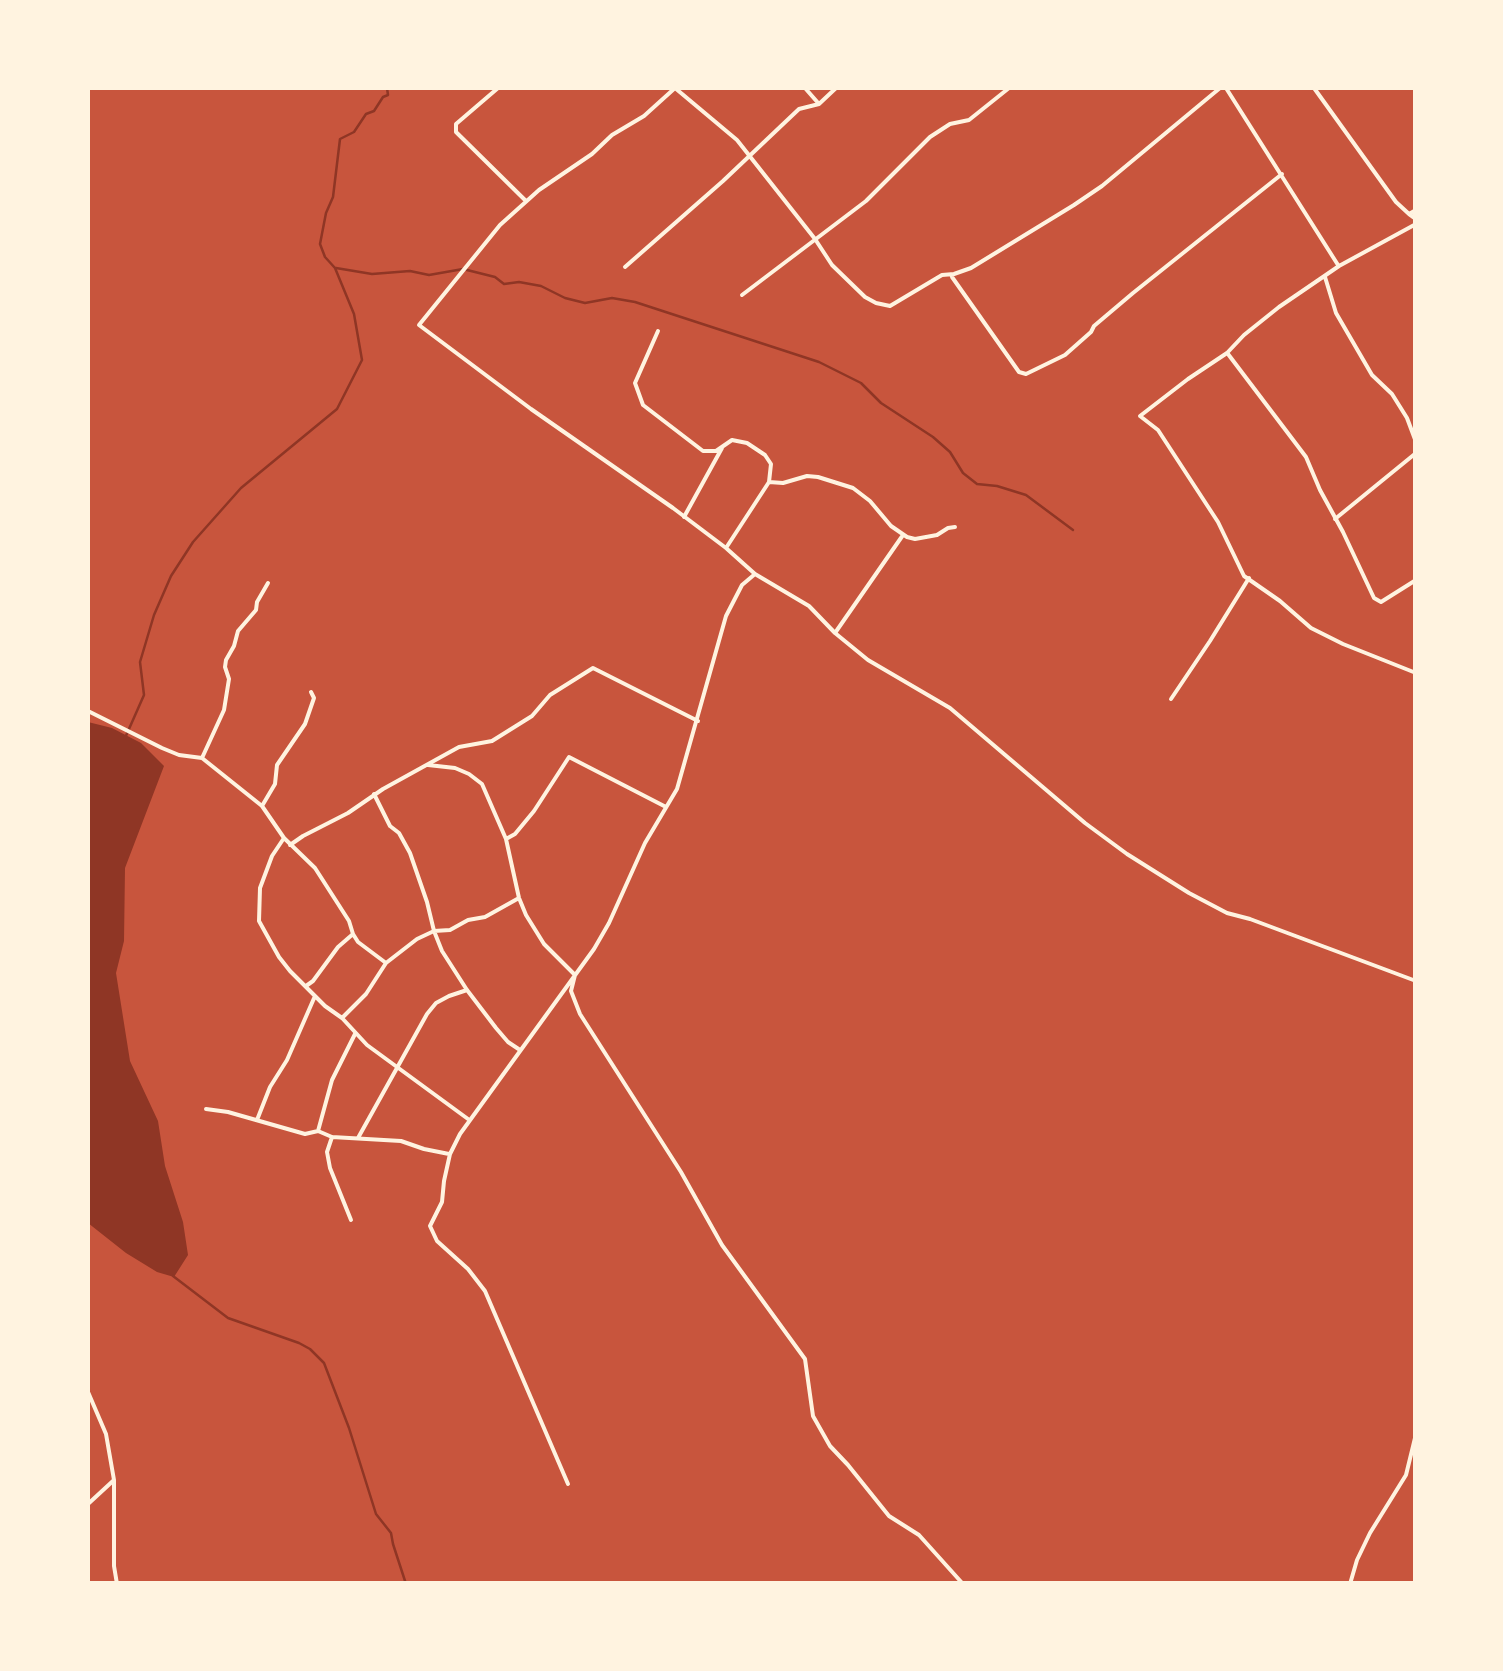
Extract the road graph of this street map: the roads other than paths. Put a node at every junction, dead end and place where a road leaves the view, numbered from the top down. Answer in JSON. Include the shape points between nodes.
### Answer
{"nodes":[{"id":1,"x":498,"y":88,"type":"edge"},
{"id":2,"x":675,"y":88,"type":"edge"},
{"id":3,"x":805,"y":88,"type":"edge"},
{"id":4,"x":836,"y":88,"type":"edge"},
{"id":5,"x":1009,"y":88,"type":"edge"},
{"id":6,"x":1223,"y":88,"type":"edge"},
{"id":7,"x":1314,"y":88,"type":"edge"},
{"id":8,"x":818,"y":104,"type":"junction"},
{"id":9,"x":750,"y":156,"type":"junction"},
{"id":10,"x":1282,"y":174,"type":"junction"},
{"id":11,"x":526,"y":202,"type":"junction"},
{"id":12,"x":1416,"y":210,"type":"edge"},
{"id":13,"x":1409,"y":214,"type":"junction"},
{"id":14,"x":1416,"y":221,"type":"edge"},
{"id":15,"x":815,"y":239,"type":"junction"},
{"id":16,"x":1339,"y":266,"type":"junction"},
{"id":17,"x":625,"y":267,"type":"dead end"},
{"id":18,"x":951,"y":274,"type":"junction"},
{"id":19,"x":1325,"y":277,"type":"junction"},
{"id":20,"x":742,"y":295,"type":"dead end"},
{"id":21,"x":658,"y":331,"type":"dead end"},
{"id":22,"x":1227,"y":354,"type":"junction"},
{"id":23,"x":1416,"y":442,"type":"edge"},
{"id":24,"x":722,"y":448,"type":"junction"},
{"id":25,"x":1416,"y":453,"type":"edge"},
{"id":26,"x":769,"y":482,"type":"junction"},
{"id":27,"x":684,"y":517,"type":"junction"},
{"id":28,"x":1335,"y":519,"type":"junction"},
{"id":29,"x":955,"y":527,"type":"dead end"},
{"id":30,"x":903,"y":535,"type":"junction"},
{"id":31,"x":726,"y":548,"type":"junction"},
{"id":32,"x":755,"y":574,"type":"junction"},
{"id":33,"x":1249,"y":578,"type":"junction"},
{"id":34,"x":1416,"y":580,"type":"edge"},
{"id":35,"x":268,"y":582,"type":"dead end"},
{"id":36,"x":835,"y":634,"type":"junction"},
{"id":37,"x":1416,"y":673,"type":"edge"},
{"id":38,"x":312,"y":692,"type":"dead end"},
{"id":39,"x":1170,"y":699,"type":"dead end"},
{"id":40,"x":88,"y":711,"type":"edge"},
{"id":41,"x":698,"y":721,"type":"junction"},
{"id":42,"x":202,"y":758,"type":"junction"},
{"id":43,"x":428,"y":764,"type":"junction"},
{"id":44,"x":374,"y":794,"type":"junction"},
{"id":45,"x":262,"y":806,"type":"junction"},
{"id":46,"x":667,"y":808,"type":"junction"},
{"id":47,"x":284,"y":838,"type":"junction"},
{"id":48,"x":506,"y":839,"type":"junction"},
{"id":49,"x":290,"y":845,"type":"junction"},
{"id":50,"x":519,"y":898,"type":"junction"},
{"id":51,"x":434,"y":931,"type":"junction"},
{"id":52,"x":353,"y":934,"type":"junction"},
{"id":53,"x":386,"y":963,"type":"junction"},
{"id":54,"x":574,"y":975,"type":"junction"},
{"id":55,"x":1416,"y":981,"type":"edge"},
{"id":56,"x":306,"y":986,"type":"junction"},
{"id":57,"x":467,"y":990,"type":"junction"},
{"id":58,"x":315,"y":996,"type":"junction"},
{"id":59,"x":342,"y":1018,"type":"junction"},
{"id":60,"x":354,"y":1034,"type":"junction"},
{"id":61,"x":521,"y":1051,"type":"junction"},
{"id":62,"x":397,"y":1066,"type":"junction"},
{"id":63,"x":206,"y":1109,"type":"dead end"},
{"id":64,"x":258,"y":1120,"type":"junction"},
{"id":65,"x":469,"y":1120,"type":"junction"},
{"id":66,"x":318,"y":1131,"type":"junction"},
{"id":67,"x":332,"y":1136,"type":"junction"},
{"id":68,"x":358,"y":1138,"type":"junction"},
{"id":69,"x":450,"y":1154,"type":"junction"},
{"id":70,"x":351,"y":1220,"type":"dead end"},
{"id":71,"x":88,"y":1392,"type":"edge"},
{"id":72,"x":1416,"y":1434,"type":"edge"},
{"id":73,"x":1413,"y":1451,"type":"edge"},
{"id":74,"x":114,"y":1480,"type":"junction"},
{"id":75,"x":568,"y":1484,"type":"dead end"},
{"id":76,"x":88,"y":1504,"type":"edge"},
{"id":77,"x":117,"y":1584,"type":"edge"},
{"id":78,"x":963,"y":1584,"type":"edge"},
{"id":79,"x":1350,"y":1584,"type":"edge"}],
"edges":[{"from":1,"to":11,"type":"street","via":[[456,124],[456,132]]},
{"from":2,"to":9,"type":"street"},
{"from":2,"to":11,"type":"street"},
{"from":3,"to":8,"type":"street"},
{"from":4,"to":8,"type":"street"},
{"from":5,"to":15,"type":"street","via":[[968,120],[930,137],[866,201]]},
{"from":6,"to":10,"type":"street"},
{"from":6,"to":18,"type":"street","via":[[1102,186]]},
{"from":7,"to":13,"type":"street"},
{"from":8,"to":9,"type":"street","via":[[800,109]]},
{"from":9,"to":15,"type":"street"},
{"from":9,"to":17,"type":"street"},
{"from":10,"to":16,"type":"street"},
{"from":10,"to":18,"type":"street","via":[[1065,355],[1026,374]]},
{"from":11,"to":27,"type":"street","via":[[419,325]]},
{"from":12,"to":13,"type":"street"},
{"from":13,"to":14,"type":"street"},
{"from":14,"to":16,"type":"street"},
{"from":15,"to":18,"type":"street","via":[[843,276],[880,305],[894,305]]},
{"from":15,"to":20,"type":"street"},
{"from":16,"to":19,"type":"street"},
{"from":19,"to":22,"type":"street"},
{"from":19,"to":23,"type":"street","via":[[1336,313]]},
{"from":21,"to":24,"type":"street","via":[[635,383],[643,404],[702,452]]},
{"from":22,"to":28,"type":"street","via":[[1306,457]]},
{"from":22,"to":33,"type":"street","via":[[1140,416],[1158,430]]},
{"from":24,"to":26,"type":"street","via":[[732,440],[755,446],[771,464]]},
{"from":24,"to":27,"type":"street"},
{"from":25,"to":28,"type":"street"},
{"from":26,"to":30,"type":"street","via":[[808,476],[853,488]]},
{"from":26,"to":31,"type":"street"},
{"from":27,"to":31,"type":"street"},
{"from":28,"to":34,"type":"street","via":[[1377,601]]},
{"from":29,"to":30,"type":"street","via":[[922,539]]},
{"from":30,"to":36,"type":"street"},
{"from":31,"to":32,"type":"street"},
{"from":32,"to":36,"type":"street","via":[[809,606]]},
{"from":32,"to":41,"type":"street","via":[[742,584],[726,616]]},
{"from":33,"to":37,"type":"street","via":[[1310,628]]},
{"from":33,"to":39,"type":"street"},
{"from":35,"to":42,"type":"street","via":[[226,660],[224,710]]},
{"from":36,"to":55,"type":"street","via":[[950,708],[1084,823],[1189,893]]},
{"from":38,"to":45,"type":"street","via":[[306,724],[277,765]]},
{"from":40,"to":42,"type":"street","via":[[179,755]]},
{"from":41,"to":43,"type":"street","via":[[593,668],[492,741],[459,747]]},
{"from":41,"to":46,"type":"street"},
{"from":42,"to":45,"type":"street"},
{"from":43,"to":44,"type":"street"},
{"from":43,"to":48,"type":"street","via":[[455,768],[482,784]]},
{"from":44,"to":49,"type":"street"},
{"from":44,"to":51,"type":"street","via":[[410,853]]},
{"from":45,"to":47,"type":"street"},
{"from":46,"to":48,"type":"street","via":[[570,756],[534,812]]},
{"from":46,"to":54,"type":"street"},
{"from":47,"to":49,"type":"street"},
{"from":47,"to":56,"type":"street","via":[[260,888],[258,922]]},
{"from":48,"to":50,"type":"street"},
{"from":49,"to":52,"type":"street","via":[[315,868]]},
{"from":50,"to":51,"type":"street","via":[[485,918]]},
{"from":50,"to":54,"type":"street","via":[[544,944]]},
{"from":51,"to":53,"type":"street"},
{"from":51,"to":57,"type":"street"},
{"from":52,"to":53,"type":"street"},
{"from":52,"to":56,"type":"street"},
{"from":53,"to":59,"type":"street"},
{"from":54,"to":61,"type":"street"},
{"from":54,"to":78,"type":"street","via":[[571,991],[580,1014],[722,1245],[804,1359],[814,1416],[830,1446],[889,1516],[919,1535]]},
{"from":56,"to":58,"type":"street"},
{"from":57,"to":61,"type":"street"},
{"from":57,"to":62,"type":"street","via":[[436,1003]]},
{"from":58,"to":59,"type":"street"},
{"from":58,"to":64,"type":"street"},
{"from":59,"to":60,"type":"street"},
{"from":60,"to":62,"type":"street"},
{"from":60,"to":66,"type":"street"},
{"from":61,"to":65,"type":"street"},
{"from":62,"to":65,"type":"street"},
{"from":62,"to":68,"type":"street"},
{"from":63,"to":64,"type":"street"},
{"from":64,"to":66,"type":"street","via":[[305,1134]]},
{"from":65,"to":69,"type":"street"},
{"from":66,"to":67,"type":"street"},
{"from":67,"to":68,"type":"street"},
{"from":67,"to":70,"type":"street","via":[[330,1168]]},
{"from":68,"to":69,"type":"street"},
{"from":69,"to":75,"type":"street","via":[[442,1202],[430,1226],[486,1291]]},
{"from":71,"to":74,"type":"street","via":[[106,1434]]},
{"from":72,"to":73,"type":"street"},
{"from":73,"to":79,"type":"street"},
{"from":74,"to":76,"type":"street"},
{"from":74,"to":77,"type":"street"}]}
